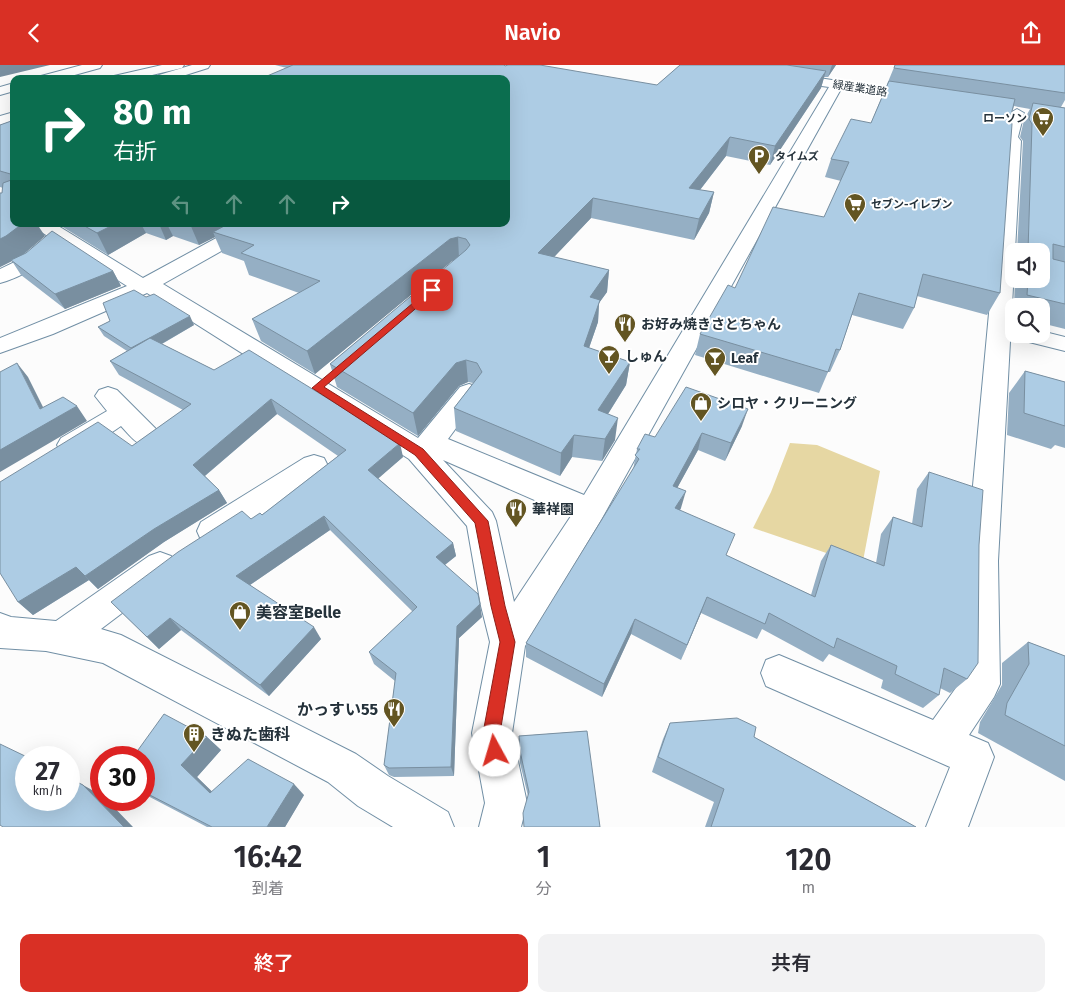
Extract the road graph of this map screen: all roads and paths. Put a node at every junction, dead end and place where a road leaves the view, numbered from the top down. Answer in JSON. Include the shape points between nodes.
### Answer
{"nodes":[{"id":1,"x":96,"y":65,"type":"edge"},
{"id":2,"x":178,"y":65,"type":"edge"},
{"id":3,"x":185,"y":65,"type":"edge"},
{"id":4,"x":206,"y":65,"type":"edge"},
{"id":5,"x":60,"y":75,"type":"edge"},
{"id":6,"x":135,"y":75,"type":"edge"},
{"id":7,"x":152,"y":75,"type":"edge"},
{"id":8,"x":173,"y":75,"type":"edge"},
{"id":9,"x":186,"y":75,"type":"edge"},
{"id":10,"x":807,"y":80,"type":"edge"},
{"id":11,"x":838,"y":85,"type":"junction"},
{"id":12,"x":940,"y":101,"type":"edge"},
{"id":13,"x":1017,"y":113,"type":"dead end"},
{"id":14,"x":47,"y":227,"type":"edge"},
{"id":15,"x":250,"y":227,"type":"edge"},
{"id":16,"x":61,"y":235,"type":"junction"},
{"id":17,"x":1009,"y":243,"type":"edge"},
{"id":18,"x":0,"y":277,"type":"edge"},
{"id":19,"x":145,"y":285,"type":"junction"},
{"id":20,"x":1050,"y":340,"type":"edge"},
{"id":21,"x":1005,"y":343,"type":"edge"},
{"id":22,"x":1065,"y":344,"type":"edge"},
{"id":23,"x":0,"y":346,"type":"edge"},
{"id":24,"x":468,"y":393,"type":"edge"},
{"id":25,"x":148,"y":438,"type":"edge"},
{"id":26,"x":424,"y":447,"type":"junction"},
{"id":27,"x":49,"y":458,"type":"edge"},
{"id":28,"x":314,"y":466,"type":"dead end"},
{"id":29,"x":590,"y":511,"type":"junction"},
{"id":30,"x":0,"y":629,"type":"edge"},
{"id":31,"x":62,"y":637,"type":"junction"},
{"id":32,"x":508,"y":642,"type":"junction"},
{"id":33,"x":780,"y":673,"type":"dead end"},
{"id":34,"x":940,"y":743,"type":"junction"},
{"id":35,"x":433,"y":827,"type":"edge"},
{"id":36,"x":500,"y":827,"type":"edge"},
{"id":37,"x":947,"y":827,"type":"edge"}],
"edges":[{"from":1,"to":5,"type":"street"},
{"from":2,"to":6,"type":"street"},
{"from":3,"to":7,"type":"street"},
{"from":4,"to":8,"type":"street"},
{"from":4,"to":9,"type":"street"},
{"from":10,"to":11,"type":"street","name":"緑産業道路"},
{"from":11,"to":12,"type":"street","name":"緑産業道路"},
{"from":11,"to":29,"type":"street"},
{"from":13,"to":17,"type":"street","via":[[1010,137]]},
{"from":14,"to":16,"type":"street"},
{"from":15,"to":19,"type":"street"},
{"from":16,"to":18,"type":"street","via":[[28,263]]},
{"from":16,"to":19,"type":"street"},
{"from":19,"to":23,"type":"street"},
{"from":19,"to":26,"type":"street","via":[[223,332],[325,381]]},
{"from":20,"to":22,"type":"street"},
{"from":21,"to":34,"type":"street","via":[[982,561],[981,684]]},
{"from":24,"to":26,"type":"street"},
{"from":25,"to":27,"type":"street","via":[[116,404]]},
{"from":26,"to":29,"type":"street"},
{"from":26,"to":32,"type":"street","via":[[481,521]]},
{"from":28,"to":31,"type":"street","via":[[188,547]]},
{"from":29,"to":32,"type":"street"},
{"from":30,"to":31,"type":"street","via":[[3,633]]},
{"from":31,"to":35,"type":"street","via":[[108,647],[342,768]]},
{"from":32,"to":36,"type":"street","via":[[492,733],[506,803]]},
{"from":33,"to":34,"type":"street"},
{"from":34,"to":37,"type":"street","via":[[974,757]]}]}
